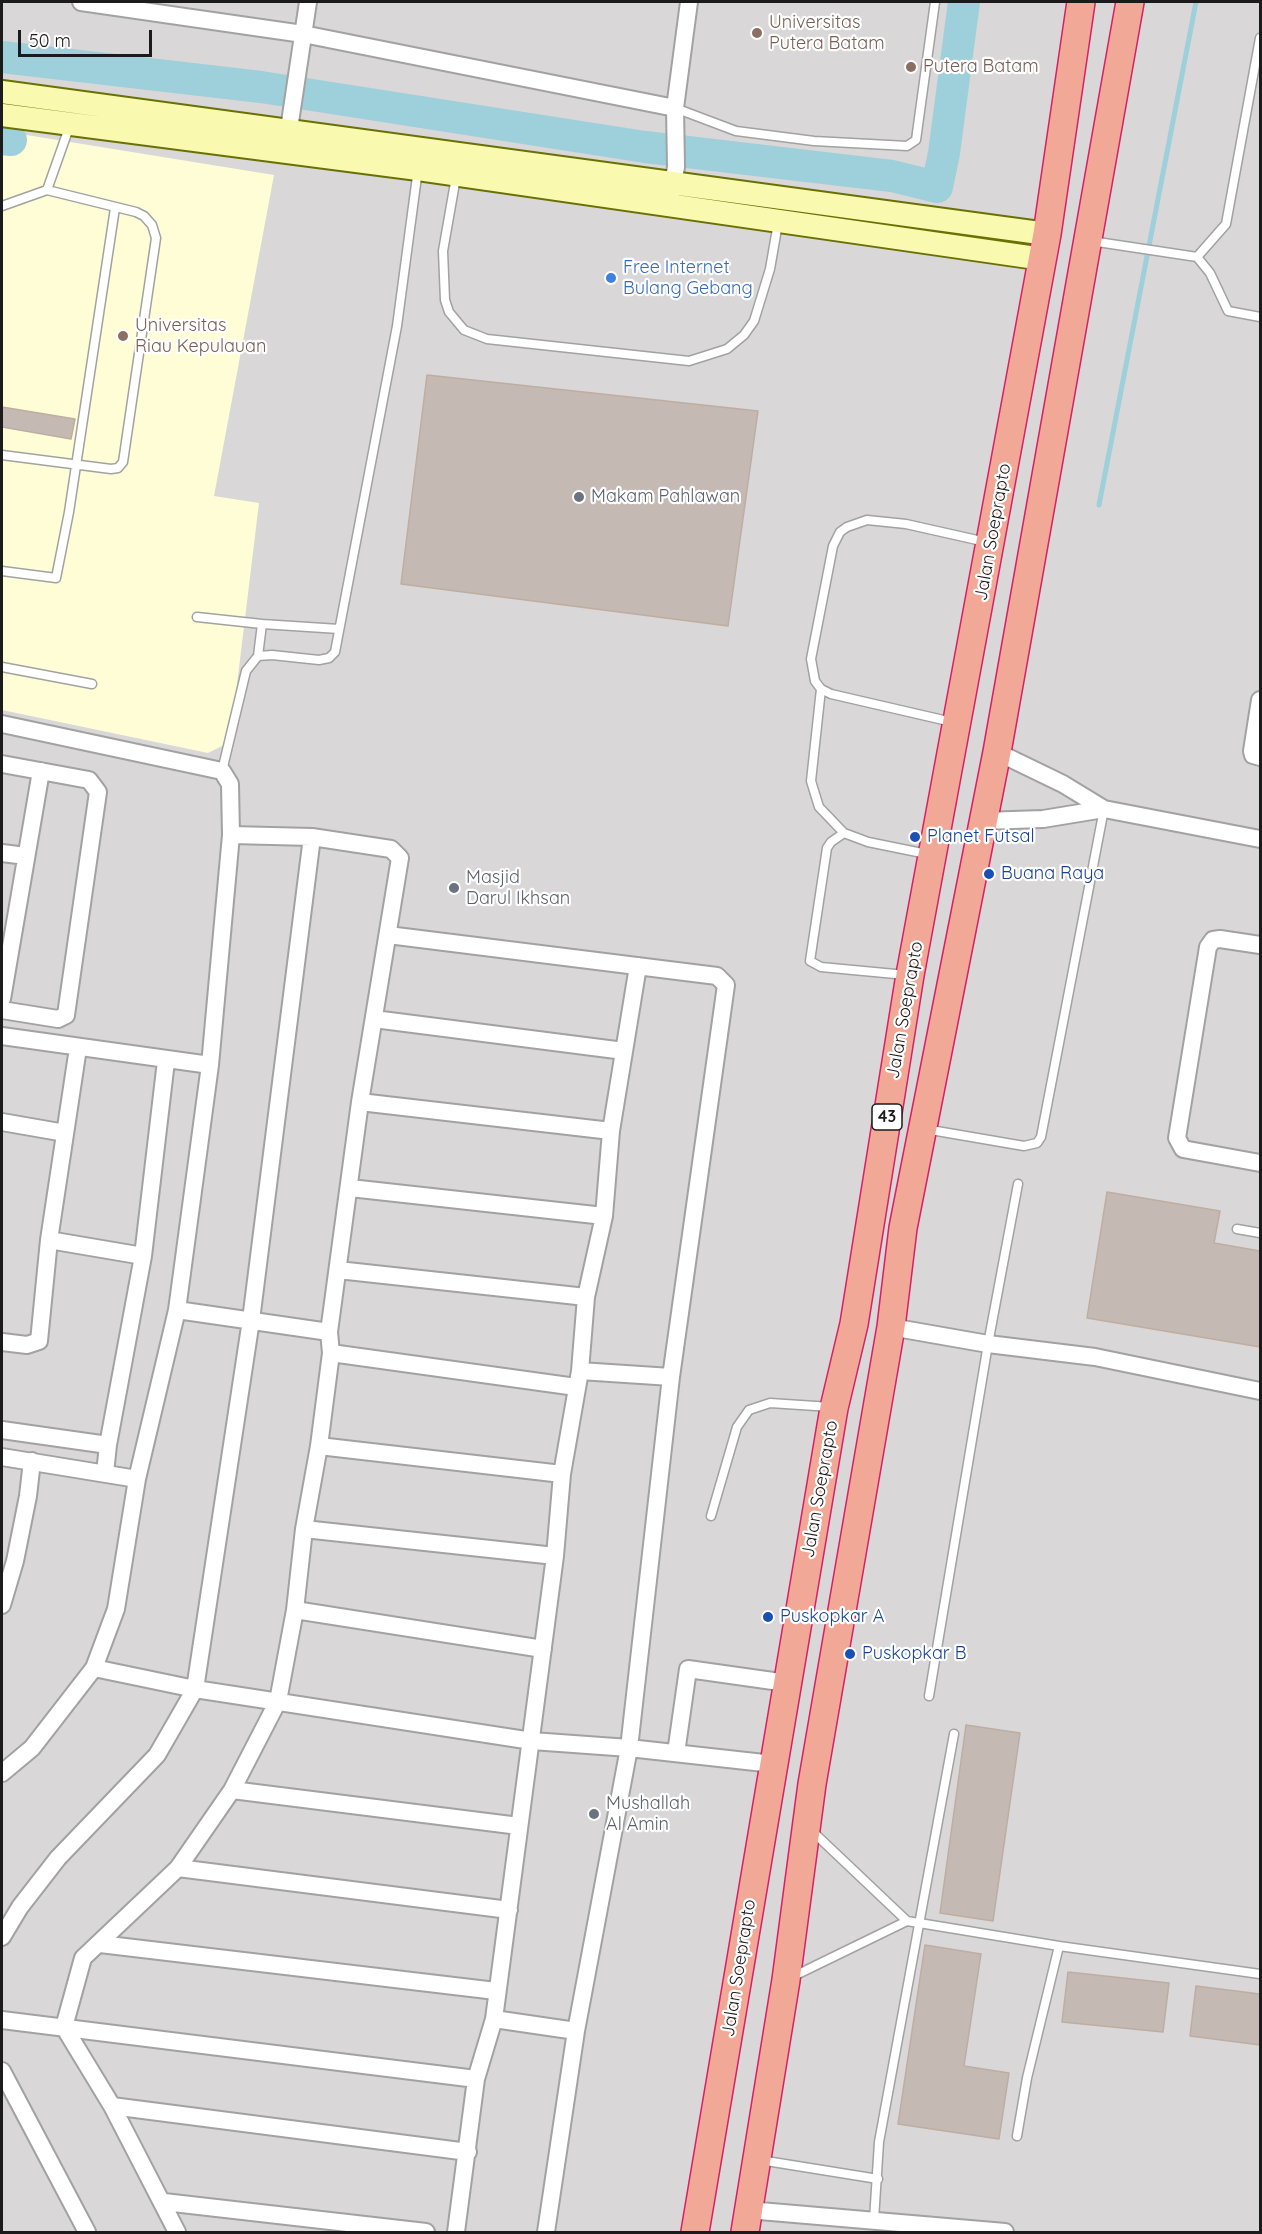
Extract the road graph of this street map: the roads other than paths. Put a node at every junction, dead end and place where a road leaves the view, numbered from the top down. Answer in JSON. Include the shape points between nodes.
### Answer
{"nodes":[{"id":1,"x":81,"y":2,"type":"edge"},
{"id":2,"x":308,"y":2,"type":"edge"},
{"id":3,"x":689,"y":2,"type":"edge"},
{"id":4,"x":935,"y":2,"type":"edge"},
{"id":5,"x":1080,"y":2,"type":"edge"},
{"id":6,"x":1130,"y":2,"type":"edge"},
{"id":7,"x":303,"y":34,"type":"junction"},
{"id":8,"x":1260,"y":38,"type":"edge"},
{"id":9,"x":1256,"y":75,"type":"edge"},
{"id":10,"x":2,"y":92,"type":"edge"},
{"id":11,"x":675,"y":108,"type":"junction"},
{"id":12,"x":72,"y":113,"type":"junction"},
{"id":13,"x":2,"y":115,"type":"edge"},
{"id":14,"x":289,"y":129,"type":"junction"},
{"id":15,"x":459,"y":164,"type":"junction"},
{"id":16,"x":417,"y":175,"type":"junction"},
{"id":17,"x":673,"y":186,"type":"junction"},
{"id":18,"x":46,"y":190,"type":"junction"},
{"id":19,"x":781,"y":199,"type":"junction"},
{"id":20,"x":2,"y":206,"type":"edge"},
{"id":21,"x":115,"y":208,"type":"junction"},
{"id":22,"x":778,"y":222,"type":"junction"},
{"id":23,"x":1088,"y":240,"type":"junction"},
{"id":24,"x":1045,"y":247,"type":"junction"},
{"id":25,"x":1197,"y":257,"type":"junction"},
{"id":26,"x":1260,"y":317,"type":"edge"},
{"id":27,"x":2,"y":455,"type":"edge"},
{"id":28,"x":75,"y":465,"type":"junction"},
{"id":29,"x":991,"y":543,"type":"junction"},
{"id":30,"x":2,"y":571,"type":"edge"},
{"id":31,"x":197,"y":617,"type":"dead end"},
{"id":32,"x":262,"y":624,"type":"junction"},
{"id":33,"x":339,"y":630,"type":"junction"},
{"id":34,"x":258,"y":656,"type":"junction"},
{"id":35,"x":2,"y":667,"type":"edge"},
{"id":36,"x":92,"y":684,"type":"dead end"},
{"id":37,"x":821,"y":688,"type":"junction"},
{"id":38,"x":1260,"y":700,"type":"edge"},
{"id":39,"x":2,"y":724,"type":"edge"},
{"id":40,"x":958,"y":724,"type":"junction"},
{"id":41,"x":997,"y":752,"type":"junction"},
{"id":42,"x":1260,"y":757,"type":"edge"},
{"id":43,"x":2,"y":765,"type":"edge"},
{"id":44,"x":41,"y":771,"type":"junction"},
{"id":45,"x":222,"y":771,"type":"junction"},
{"id":46,"x":1104,"y":809,"type":"junction"},
{"id":47,"x":982,"y":821,"type":"junction"},
{"id":48,"x":844,"y":833,"type":"junction"},
{"id":49,"x":231,"y":835,"type":"junction"},
{"id":50,"x":312,"y":837,"type":"junction"},
{"id":51,"x":1260,"y":839,"type":"edge"},
{"id":52,"x":2,"y":853,"type":"edge"},
{"id":53,"x":26,"y":856,"type":"junction"},
{"id":54,"x":934,"y":856,"type":"junction"},
{"id":55,"x":9,"y":916,"type":"edge"},
{"id":56,"x":388,"y":935,"type":"junction"},
{"id":57,"x":1260,"y":945,"type":"edge"},
{"id":58,"x":638,"y":966,"type":"junction"},
{"id":59,"x":910,"y":975,"type":"junction"},
{"id":60,"x":2,"y":999,"type":"edge"},
{"id":61,"x":2,"y":1010,"type":"edge"},
{"id":62,"x":374,"y":1019,"type":"junction"},
{"id":63,"x":2,"y":1036,"type":"edge"},
{"id":64,"x":78,"y":1048,"type":"junction"},
{"id":65,"x":624,"y":1051,"type":"junction"},
{"id":66,"x":166,"y":1061,"type":"junction"},
{"id":67,"x":210,"y":1065,"type":"junction"},
{"id":68,"x":360,"y":1102,"type":"junction"},
{"id":69,"x":2,"y":1122,"type":"edge"},
{"id":70,"x":922,"y":1129,"type":"junction"},
{"id":71,"x":611,"y":1131,"type":"junction"},
{"id":72,"x":65,"y":1133,"type":"junction"},
{"id":73,"x":1260,"y":1162,"type":"edge"},
{"id":74,"x":1018,"y":1184,"type":"dead end"},
{"id":75,"x":350,"y":1188,"type":"junction"},
{"id":76,"x":604,"y":1216,"type":"junction"},
{"id":77,"x":870,"y":1223,"type":"junction"},
{"id":78,"x":903,"y":1228,"type":"junction"},
{"id":79,"x":1237,"y":1228,"type":"dead end"},
{"id":80,"x":1260,"y":1233,"type":"edge"},
{"id":81,"x":49,"y":1240,"type":"junction"},
{"id":82,"x":143,"y":1256,"type":"junction"},
{"id":83,"x":338,"y":1270,"type":"junction"},
{"id":84,"x":586,"y":1297,"type":"junction"},
{"id":85,"x":177,"y":1310,"type":"junction"},
{"id":86,"x":251,"y":1320,"type":"junction"},
{"id":87,"x":891,"y":1328,"type":"junction"},
{"id":88,"x":329,"y":1332,"type":"junction"},
{"id":89,"x":2,"y":1342,"type":"edge"},
{"id":90,"x":988,"y":1344,"type":"junction"},
{"id":91,"x":331,"y":1353,"type":"junction"},
{"id":92,"x":671,"y":1377,"type":"junction"},
{"id":93,"x":578,"y":1379,"type":"junction"},
{"id":94,"x":1260,"y":1391,"type":"edge"},
{"id":95,"x":834,"y":1408,"type":"junction"},
{"id":96,"x":2,"y":1430,"type":"edge"},
{"id":97,"x":108,"y":1444,"type":"junction"},
{"id":98,"x":319,"y":1446,"type":"junction"},
{"id":99,"x":2,"y":1457,"type":"edge"},
{"id":100,"x":32,"y":1461,"type":"junction"},
{"id":101,"x":105,"y":1473,"type":"junction"},
{"id":102,"x":562,"y":1474,"type":"junction"},
{"id":103,"x":137,"y":1479,"type":"junction"},
{"id":104,"x":711,"y":1516,"type":"dead end"},
{"id":105,"x":304,"y":1529,"type":"junction"},
{"id":106,"x":555,"y":1556,"type":"junction"},
{"id":107,"x":8,"y":1560,"type":"edge"},
{"id":108,"x":2,"y":1605,"type":"edge"},
{"id":109,"x":294,"y":1610,"type":"junction"},
{"id":110,"x":543,"y":1649,"type":"junction"},
{"id":111,"x":94,"y":1668,"type":"junction"},
{"id":112,"x":787,"y":1683,"type":"junction"},
{"id":113,"x":195,"y":1689,"type":"junction"},
{"id":114,"x":929,"y":1695,"type":"dead end"},
{"id":115,"x":278,"y":1701,"type":"junction"},
{"id":116,"x":954,"y":1734,"type":"dead end"},
{"id":117,"x":532,"y":1741,"type":"junction"},
{"id":118,"x":629,"y":1748,"type":"junction"},
{"id":119,"x":676,"y":1753,"type":"junction"},
{"id":120,"x":773,"y":1764,"type":"junction"},
{"id":121,"x":2,"y":1773,"type":"edge"},
{"id":122,"x":232,"y":1790,"type":"junction"},
{"id":123,"x":519,"y":1826,"type":"junction"},
{"id":124,"x":807,"y":1826,"type":"junction"},
{"id":125,"x":178,"y":1868,"type":"junction"},
{"id":126,"x":509,"y":1910,"type":"junction"},
{"id":127,"x":907,"y":1921,"type":"junction"},
{"id":128,"x":921,"y":1923,"type":"junction"},
{"id":129,"x":2,"y":1937,"type":"edge"},
{"id":130,"x":100,"y":1944,"type":"junction"},
{"id":131,"x":1059,"y":1946,"type":"junction"},
{"id":132,"x":1260,"y":1974,"type":"edge"},
{"id":133,"x":786,"y":1980,"type":"junction"},
{"id":134,"x":496,"y":1991,"type":"junction"},
{"id":135,"x":494,"y":2019,"type":"junction"},
{"id":136,"x":2,"y":2020,"type":"edge"},
{"id":137,"x":64,"y":2026,"type":"junction"},
{"id":138,"x":576,"y":2031,"type":"junction"},
{"id":139,"x":2,"y":2071,"type":"edge"},
{"id":140,"x":476,"y":2079,"type":"junction"},
{"id":141,"x":112,"y":2106,"type":"junction"},
{"id":142,"x":1017,"y":2136,"type":"dead end"},
{"id":143,"x":468,"y":2152,"type":"junction"},
{"id":144,"x":757,"y":2160,"type":"junction"},
{"id":145,"x":878,"y":2179,"type":"junction"},
{"id":146,"x":164,"y":2202,"type":"junction"},
{"id":147,"x":874,"y":2220,"type":"junction"},
{"id":148,"x":747,"y":2221,"type":"edge"},
{"id":149,"x":87,"y":2232,"type":"edge"},
{"id":150,"x":177,"y":2232,"type":"edge"},
{"id":151,"x":426,"y":2232,"type":"edge"},
{"id":152,"x":456,"y":2232,"type":"edge"},
{"id":153,"x":546,"y":2232,"type":"edge"},
{"id":154,"x":695,"y":2232,"type":"edge"},
{"id":155,"x":1005,"y":2232,"type":"edge"}],
"edges":[{"from":1,"to":7,"type":"street"},
{"from":2,"to":7,"type":"street"},
{"from":3,"to":11,"type":"street"},
{"from":4,"to":11,"type":"lane","via":[[916,140],[907,146],[824,142],[736,131]]},
{"from":5,"to":24,"type":"highway","name":"Jalan Soeprapto","number":"43"},
{"from":6,"to":23,"type":"highway","number":"43"},
{"from":7,"to":11,"type":"street"},
{"from":7,"to":14,"type":"street"},
{"from":8,"to":9,"type":"lane"},
{"from":9,"to":25,"type":"lane","via":[[1226,224]]},
{"from":10,"to":12,"type":"main road"},
{"from":11,"to":17,"type":"street"},
{"from":12,"to":13,"type":"main road"},
{"from":12,"to":14,"type":"main road"},
{"from":12,"to":16,"type":"main road"},
{"from":12,"to":18,"type":"lane"},
{"from":14,"to":15,"type":"main road"},
{"from":15,"to":16,"type":"main road"},
{"from":15,"to":17,"type":"main road"},
{"from":15,"to":22,"type":"lane","via":[[443,251],[445,300],[449,312],[464,330],[487,339],[689,361],[727,349],[754,321],[770,269]]},
{"from":16,"to":33,"type":"lane","via":[[397,326]]},
{"from":17,"to":19,"type":"main road"},
{"from":17,"to":22,"type":"main road"},
{"from":18,"to":20,"type":"lane"},
{"from":18,"to":21,"type":"lane"},
{"from":19,"to":22,"type":"lane"},
{"from":19,"to":24,"type":"main road"},
{"from":21,"to":28,"type":"lane"},
{"from":21,"to":28,"type":"lane","via":[[144,216],[156,238],[123,462],[111,469]]},
{"from":22,"to":24,"type":"main road"},
{"from":23,"to":25,"type":"lane"},
{"from":23,"to":41,"type":"highway","number":"43"},
{"from":24,"to":29,"type":"highway","name":"Jalan Soeprapto","number":"43"},
{"from":25,"to":26,"type":"lane","via":[[1210,273],[1228,311]]},
{"from":27,"to":28,"type":"lane"},
{"from":28,"to":30,"type":"lane","via":[[56,578]]},
{"from":29,"to":37,"type":"lane","via":[[867,520],[840,532],[833,546],[811,660]]},
{"from":29,"to":40,"type":"highway","name":"Jalan Soeprapto","number":"43"},
{"from":31,"to":32,"type":"lane"},
{"from":32,"to":33,"type":"lane"},
{"from":32,"to":34,"type":"lane"},
{"from":33,"to":34,"type":"lane","via":[[335,652],[329,658]]},
{"from":34,"to":45,"type":"lane","via":[[246,671]]},
{"from":35,"to":36,"type":"lane"},
{"from":37,"to":40,"type":"lane","via":[[831,694]]},
{"from":37,"to":48,"type":"lane","via":[[811,781],[819,807]]},
{"from":38,"to":42,"type":"street","via":[[1251,751]]},
{"from":39,"to":45,"type":"street"},
{"from":40,"to":54,"type":"highway","name":"Jalan Soeprapto","number":"43"},
{"from":41,"to":46,"type":"street"},
{"from":41,"to":47,"type":"highway","number":"43"},
{"from":43,"to":44,"type":"street"},
{"from":44,"to":53,"type":"street"},
{"from":44,"to":61,"type":"street","via":[[89,780],[98,792],[68,1008],[63,1018],[58,1019]]},
{"from":45,"to":49,"type":"street","via":[[230,784]]},
{"from":46,"to":47,"type":"street","via":[[1043,819]]},
{"from":46,"to":51,"type":"street"},
{"from":46,"to":70,"type":"lane","via":[[1041,1137],[1037,1143],[1024,1146]]},
{"from":47,"to":70,"type":"highway","number":"43"},
{"from":48,"to":54,"type":"lane"},
{"from":48,"to":59,"type":"lane","via":[[827,848],[810,961],[821,967]]},
{"from":49,"to":50,"type":"street"},
{"from":49,"to":67,"type":"street"},
{"from":50,"to":56,"type":"street","via":[[397,852],[400,858]]},
{"from":50,"to":86,"type":"street"},
{"from":52,"to":53,"type":"street"},
{"from":53,"to":55,"type":"street"},
{"from":54,"to":59,"type":"highway","name":"Jalan Soeprapto","number":"43"},
{"from":55,"to":60,"type":"street"},
{"from":56,"to":58,"type":"street"},
{"from":56,"to":62,"type":"street"},
{"from":57,"to":73,"type":"street","via":[[1220,939],[1213,940],[1208,947],[1177,1138],[1183,1149]]},
{"from":58,"to":65,"type":"street"},
{"from":58,"to":92,"type":"street","via":[[717,976],[726,985]]},
{"from":59,"to":77,"type":"highway","name":"Jalan Soeprapto","number":"43"},
{"from":62,"to":65,"type":"street"},
{"from":62,"to":68,"type":"street"},
{"from":63,"to":64,"type":"street"},
{"from":64,"to":66,"type":"street"},
{"from":64,"to":72,"type":"street"},
{"from":65,"to":71,"type":"street"},
{"from":66,"to":67,"type":"street"},
{"from":66,"to":82,"type":"street"},
{"from":67,"to":85,"type":"street"},
{"from":68,"to":71,"type":"street"},
{"from":68,"to":75,"type":"street"},
{"from":69,"to":72,"type":"street"},
{"from":70,"to":78,"type":"highway","number":"43"},
{"from":71,"to":76,"type":"street"},
{"from":72,"to":81,"type":"street"},
{"from":74,"to":90,"type":"lane"},
{"from":75,"to":76,"type":"street"},
{"from":75,"to":83,"type":"street"},
{"from":76,"to":84,"type":"street"},
{"from":77,"to":78,"type":"highway"},
{"from":77,"to":95,"type":"highway","name":"Jalan Soeprapto","number":"43","via":[[854,1324]]},
{"from":78,"to":87,"type":"highway","number":"43"},
{"from":79,"to":80,"type":"lane"},
{"from":81,"to":82,"type":"street"},
{"from":81,"to":89,"type":"street","via":[[39,1341],[27,1345]]},
{"from":82,"to":97,"type":"street"},
{"from":83,"to":84,"type":"street"},
{"from":83,"to":88,"type":"street"},
{"from":84,"to":93,"type":"street"},
{"from":85,"to":86,"type":"street"},
{"from":85,"to":103,"type":"street"},
{"from":86,"to":88,"type":"street"},
{"from":86,"to":113,"type":"street"},
{"from":87,"to":90,"type":"street"},
{"from":87,"to":124,"type":"highway","number":"43"},
{"from":88,"to":91,"type":"street"},
{"from":90,"to":94,"type":"street","via":[[1095,1357]]},
{"from":90,"to":114,"type":"lane"},
{"from":91,"to":93,"type":"street"},
{"from":91,"to":98,"type":"street"},
{"from":92,"to":93,"type":"street"},
{"from":92,"to":118,"type":"street"},
{"from":93,"to":102,"type":"street"},
{"from":95,"to":104,"type":"lane","via":[[770,1403],[749,1410],[737,1427]]},
{"from":95,"to":112,"type":"highway","name":"Jalan Soeprapto","number":"43"},
{"from":96,"to":97,"type":"street"},
{"from":97,"to":101,"type":"street"},
{"from":98,"to":102,"type":"street"},
{"from":98,"to":105,"type":"street"},
{"from":99,"to":100,"type":"street"},
{"from":100,"to":101,"type":"street"},
{"from":100,"to":107,"type":"street","via":[[28,1496]]},
{"from":101,"to":103,"type":"street"},
{"from":102,"to":106,"type":"street"},
{"from":103,"to":111,"type":"street","via":[[116,1609]]},
{"from":105,"to":106,"type":"street"},
{"from":105,"to":109,"type":"street"},
{"from":106,"to":110,"type":"street"},
{"from":107,"to":108,"type":"street"},
{"from":109,"to":110,"type":"street"},
{"from":109,"to":115,"type":"street"},
{"from":110,"to":117,"type":"street"},
{"from":111,"to":113,"type":"street"},
{"from":111,"to":121,"type":"street","via":[[32,1748]]},
{"from":112,"to":119,"type":"street","via":[[688,1669]]},
{"from":112,"to":120,"type":"highway","name":"Jalan Soeprapto","number":"43"},
{"from":113,"to":115,"type":"street"},
{"from":113,"to":129,"type":"street","via":[[157,1755],[58,1858]]},
{"from":115,"to":117,"type":"street"},
{"from":115,"to":122,"type":"street"},
{"from":116,"to":128,"type":"lane"},
{"from":117,"to":118,"type":"street"},
{"from":117,"to":123,"type":"street"},
{"from":118,"to":119,"type":"street"},
{"from":118,"to":138,"type":"street"},
{"from":119,"to":120,"type":"street"},
{"from":120,"to":154,"type":"highway","name":"Jalan Soeprapto","number":"43"},
{"from":122,"to":123,"type":"street"},
{"from":122,"to":125,"type":"street"},
{"from":123,"to":126,"type":"street"},
{"from":124,"to":127,"type":"lane"},
{"from":124,"to":133,"type":"highway","number":"43"},
{"from":125,"to":126,"type":"street"},
{"from":125,"to":130,"type":"street"},
{"from":126,"to":134,"type":"street"},
{"from":127,"to":128,"type":"lane"},
{"from":127,"to":133,"type":"lane"},
{"from":128,"to":131,"type":"lane"},
{"from":128,"to":145,"type":"lane","via":[[879,2142]]},
{"from":130,"to":134,"type":"street"},
{"from":130,"to":137,"type":"street","via":[[84,1958]]},
{"from":131,"to":132,"type":"lane"},
{"from":131,"to":142,"type":"lane"},
{"from":133,"to":144,"type":"highway","number":"43"},
{"from":134,"to":135,"type":"street"},
{"from":135,"to":138,"type":"street"},
{"from":135,"to":140,"type":"street"},
{"from":136,"to":137,"type":"street"},
{"from":137,"to":140,"type":"street"},
{"from":137,"to":141,"type":"street"},
{"from":138,"to":153,"type":"street"},
{"from":139,"to":149,"type":"street"},
{"from":140,"to":143,"type":"street"},
{"from":141,"to":143,"type":"street"},
{"from":141,"to":146,"type":"street"},
{"from":143,"to":152,"type":"street"},
{"from":144,"to":145,"type":"lane"},
{"from":144,"to":148,"type":"highway","number":"43"},
{"from":145,"to":147,"type":"lane"},
{"from":146,"to":150,"type":"street"},
{"from":146,"to":151,"type":"street"},
{"from":147,"to":148,"type":"street"},
{"from":147,"to":155,"type":"street"}]}
